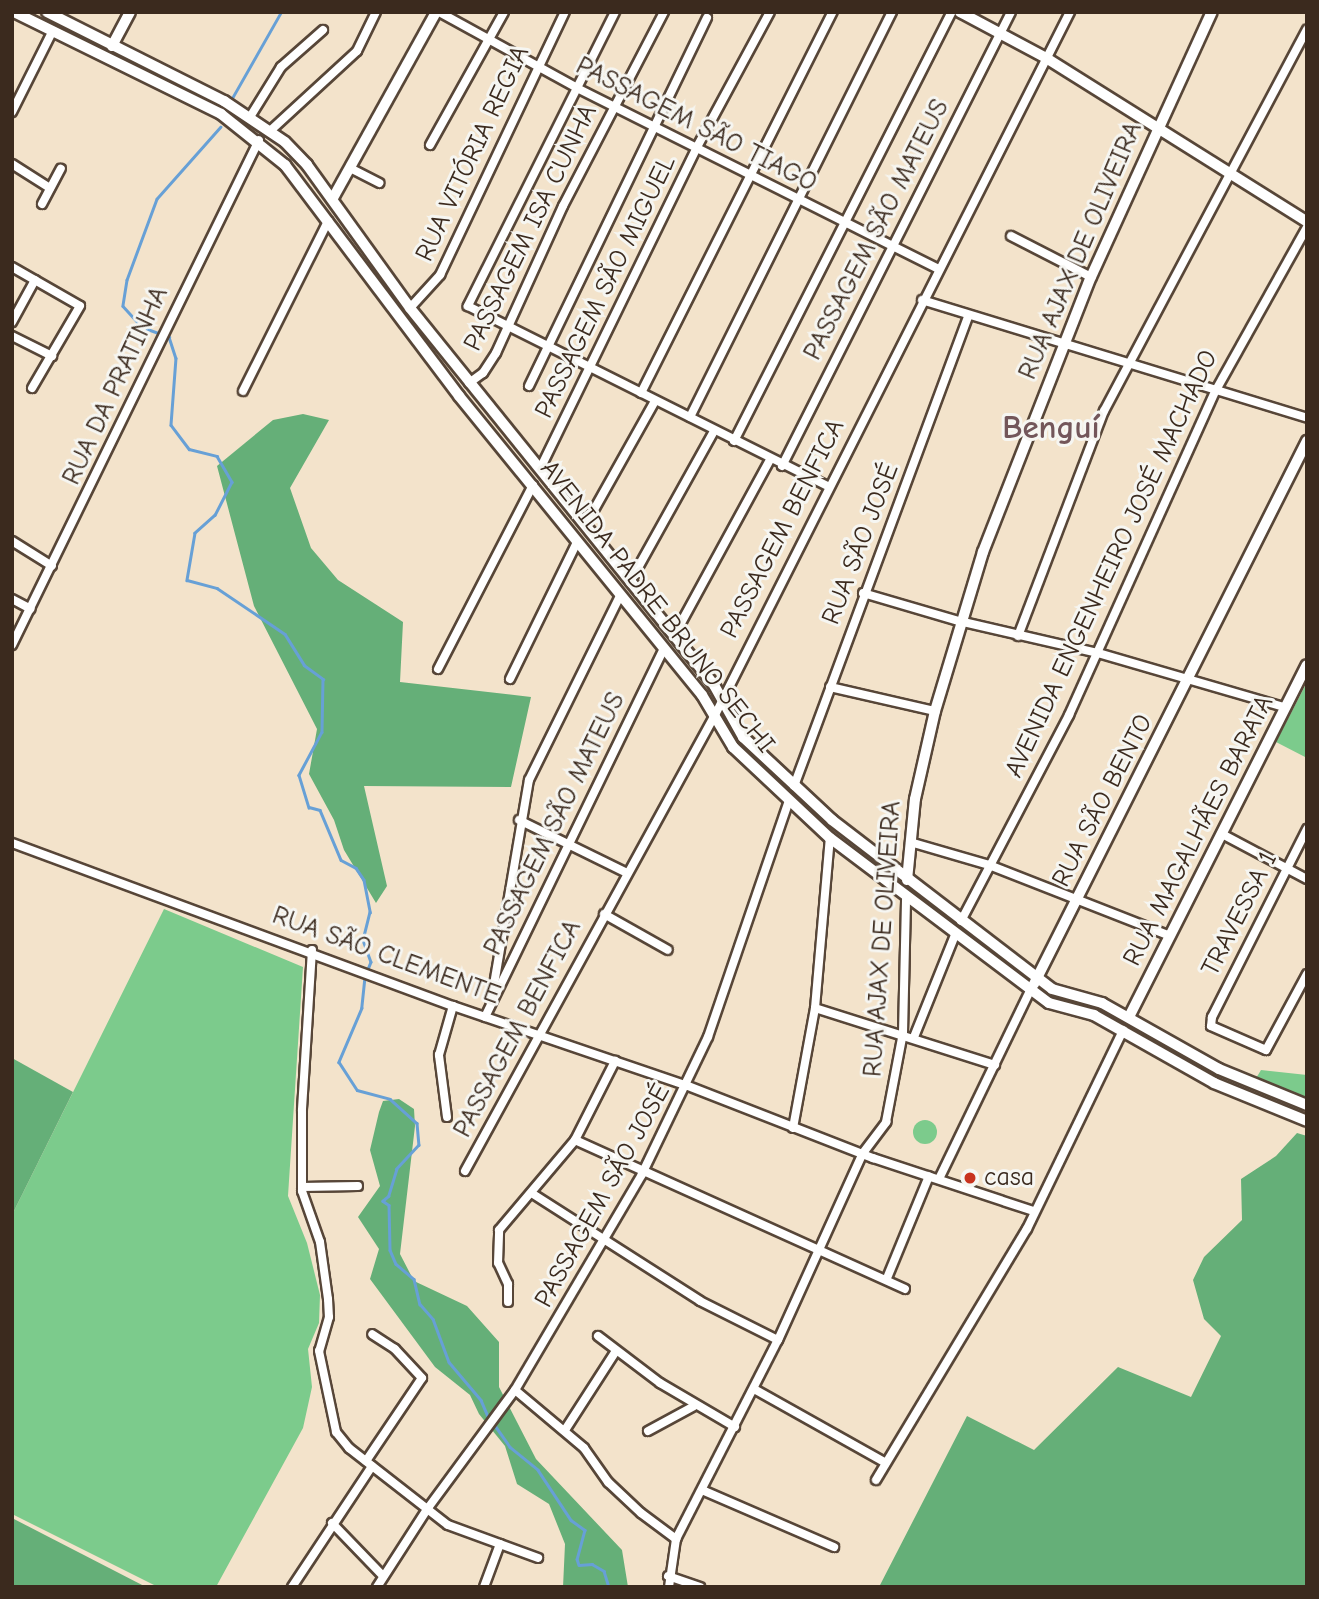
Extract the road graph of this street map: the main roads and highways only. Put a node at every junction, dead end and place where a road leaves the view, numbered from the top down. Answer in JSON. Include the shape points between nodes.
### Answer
{"nodes":[{"id":1,"x":13,"y":12,"type":"edge"},
{"id":2,"x":47,"y":12,"type":"edge"},
{"id":3,"x":907,"y":880,"type":"junction"},
{"id":4,"x":906,"y":897,"type":"junction"},
{"id":5,"x":1307,"y":1105,"type":"edge"},
{"id":6,"x":1307,"y":1121,"type":"edge"}],
"edges":[{"from":1,"to":4,"type":"main road","name":"AVENIDA PADRE BRUNO SECHI","via":[[221,114],[297,178],[404,326],[715,715],[741,755],[830,838]]},
{"from":2,"to":3,"type":"main road","name":"AVENIDA PADRE BRUNO SECHI","via":[[250,117],[307,165],[410,308],[675,634],[722,696],[743,737]]},
{"from":3,"to":4,"type":"main road","name":"RUA AJAX DE OLIVEIRA"},
{"from":3,"to":5,"type":"main road","name":"AVENIDA PADRE BRUNO SECHI","via":[[1052,989],[1088,998],[1219,1069]]},
{"from":4,"to":6,"type":"main road","name":"AVENIDA PADRE BRUNO SECHI","via":[[1049,1003],[1094,1015],[1214,1083]]}]}
